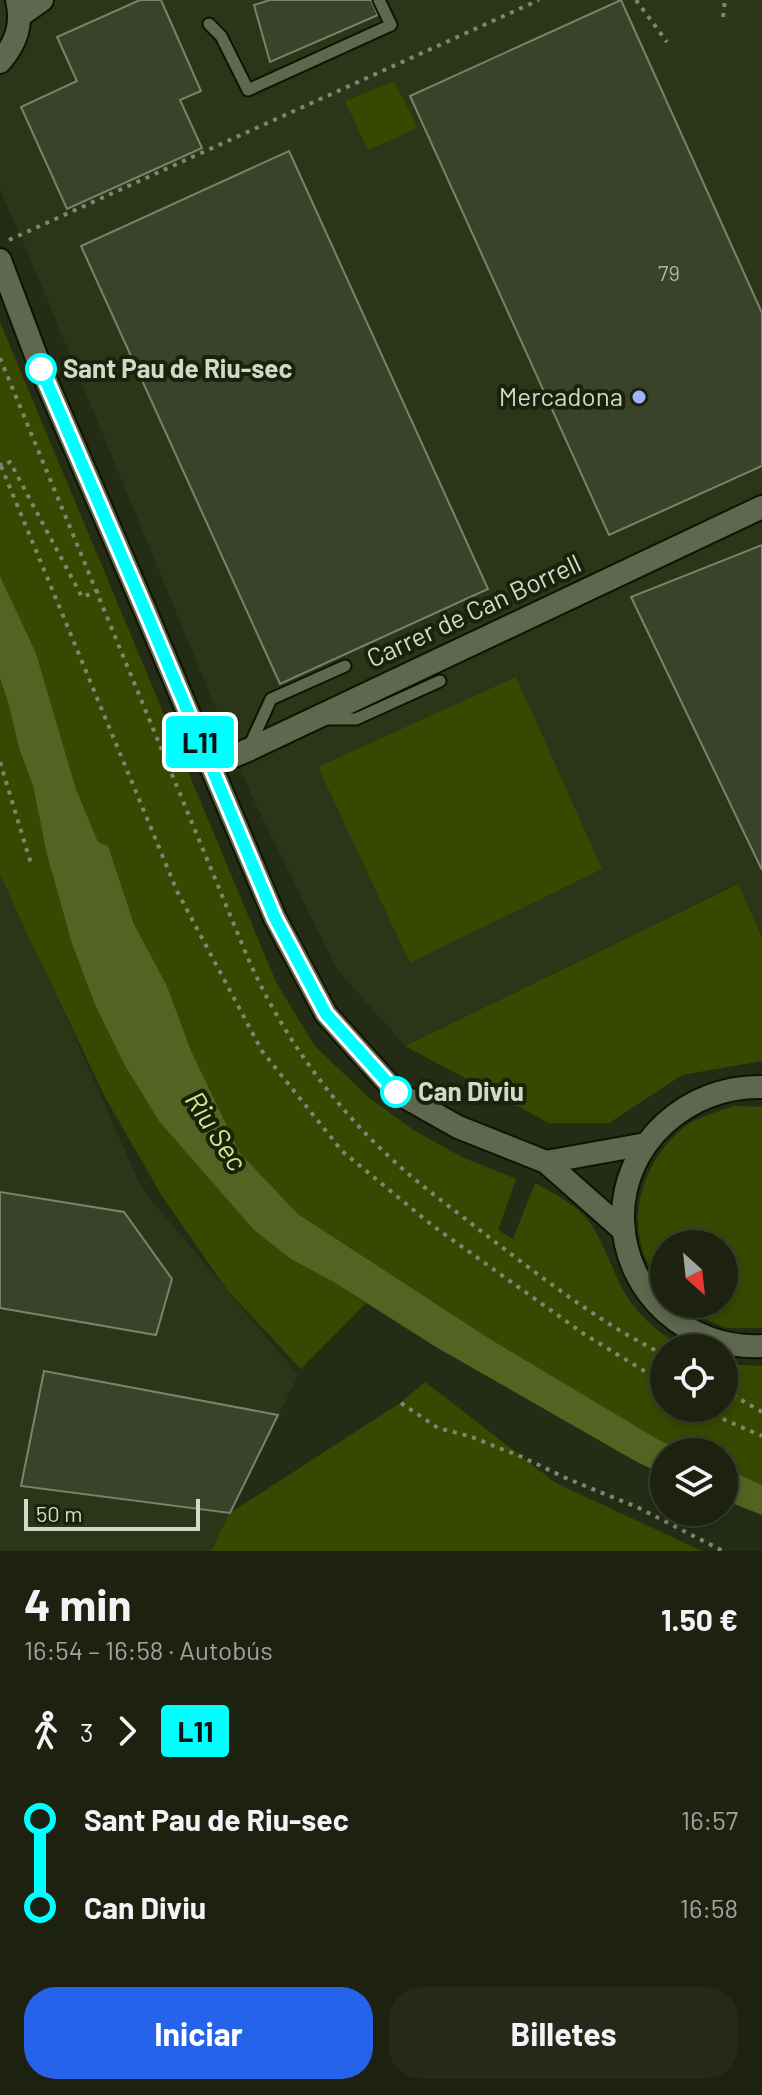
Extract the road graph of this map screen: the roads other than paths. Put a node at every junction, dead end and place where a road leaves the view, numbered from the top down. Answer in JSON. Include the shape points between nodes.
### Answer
{"nodes":[{"id":1,"x":42,"y":0,"type":"edge"},
{"id":2,"x":379,"y":0,"type":"edge"},
{"id":3,"x":19,"y":8,"type":"edge"},
{"id":4,"x":209,"y":24,"type":"dead end"},
{"id":5,"x":0,"y":62,"type":"edge"},
{"id":6,"x":0,"y":260,"type":"edge"},
{"id":7,"x":762,"y":507,"type":"edge"},
{"id":8,"x":345,"y":666,"type":"dead end"},
{"id":9,"x":440,"y":681,"type":"dead end"},
{"id":10,"x":310,"y":719,"type":"junction"},
{"id":11,"x":248,"y":750,"type":"junction"},
{"id":12,"x":210,"y":766,"type":"junction"},
{"id":13,"x":762,"y":1087,"type":"edge"},
{"id":14,"x":646,"y":1144,"type":"junction"},
{"id":15,"x":546,"y":1162,"type":"junction"},
{"id":16,"x":624,"y":1231,"type":"junction"},
{"id":17,"x":762,"y":1346,"type":"edge"}],
"edges":[{"from":1,"to":3,"type":"street"},
{"from":2,"to":4,"type":"lane","via":[[391,25],[248,90],[221,36]]},
{"from":3,"to":5,"type":"street","via":[[17,36]]},
{"from":6,"to":12,"type":"street"},
{"from":7,"to":10,"type":"street","name":"Carrer de Can Borrell"},
{"from":8,"to":11,"type":"lane","via":[[271,699]]},
{"from":9,"to":10,"type":"lane","via":[[356,719]]},
{"from":10,"to":11,"type":"street","name":"Carrer de Can Borrell"},
{"from":11,"to":12,"type":"street","name":"Carrer de Can Borrell"},
{"from":12,"to":15,"type":"street","via":[[275,918],[326,1014],[396,1092],[458,1127]]},
{"from":13,"to":14,"type":"street","via":[[697,1100],[674,1114]]},
{"from":14,"to":15,"type":"street"},
{"from":14,"to":16,"type":"street","via":[[627,1186]]},
{"from":15,"to":16,"type":"street"},
{"from":16,"to":17,"type":"street","via":[[636,1274],[672,1319],[712,1340]]}]}
